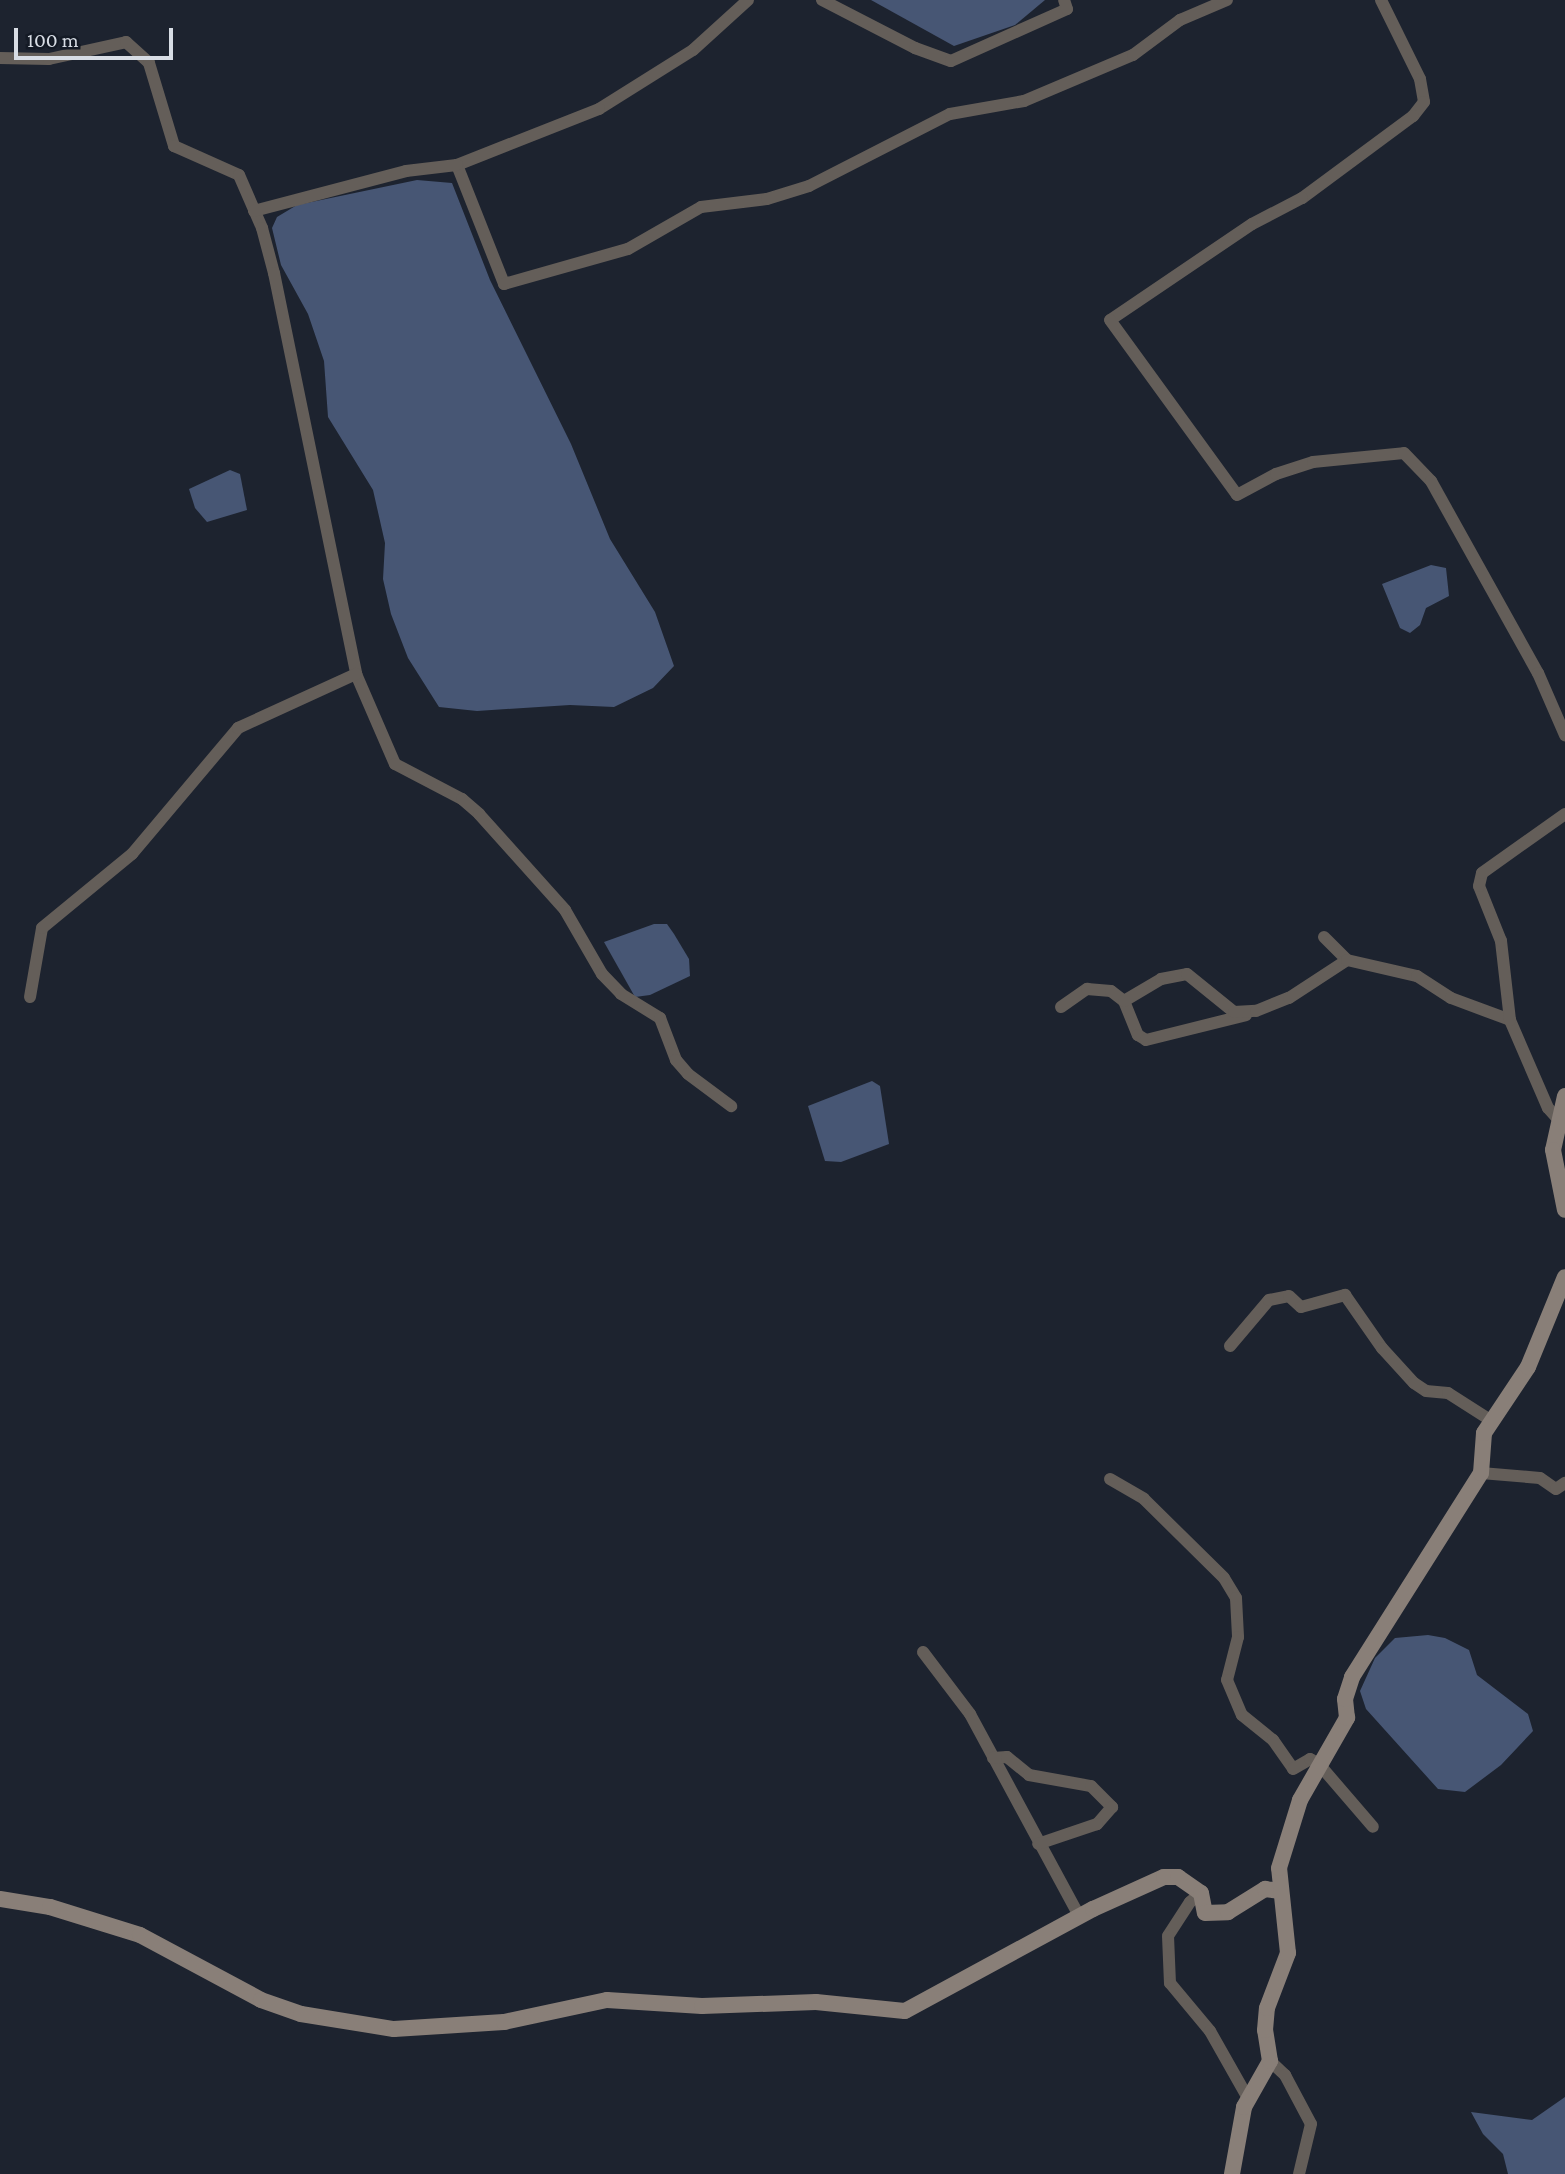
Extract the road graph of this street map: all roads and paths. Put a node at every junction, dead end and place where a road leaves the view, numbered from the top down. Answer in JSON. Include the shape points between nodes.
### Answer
{"nodes":[{"id":1,"x":748,"y":0,"type":"edge"},
{"id":2,"x":822,"y":0,"type":"edge"},
{"id":3,"x":1064,"y":0,"type":"edge"},
{"id":4,"x":1227,"y":0,"type":"edge"},
{"id":5,"x":1381,"y":0,"type":"edge"},
{"id":6,"x":0,"y":58,"type":"edge"},
{"id":7,"x":457,"y":165,"type":"junction"},
{"id":8,"x":254,"y":211,"type":"junction"},
{"id":9,"x":356,"y":674,"type":"junction"},
{"id":10,"x":1565,"y":735,"type":"edge"},
{"id":11,"x":1565,"y":814,"type":"edge"},
{"id":12,"x":1324,"y":937,"type":"dead end"},
{"id":13,"x":1347,"y":960,"type":"junction"},
{"id":14,"x":30,"y":997,"type":"dead end"},
{"id":15,"x":1124,"y":1001,"type":"junction"},
{"id":16,"x":1061,"y":1007,"type":"dead end"},
{"id":17,"x":1256,"y":1011,"type":"junction"},
{"id":18,"x":1510,"y":1020,"type":"junction"},
{"id":19,"x":1565,"y":1096,"type":"edge"},
{"id":20,"x":731,"y":1106,"type":"dead end"},
{"id":21,"x":1557,"y":1118,"type":"junction"},
{"id":22,"x":1565,"y":1210,"type":"edge"},
{"id":23,"x":1565,"y":1276,"type":"edge"},
{"id":24,"x":1230,"y":1346,"type":"dead end"},
{"id":25,"x":1492,"y":1421,"type":"junction"},
{"id":26,"x":1481,"y":1474,"type":"junction"},
{"id":27,"x":1110,"y":1479,"type":"dead end"},
{"id":28,"x":1565,"y":1483,"type":"edge"},
{"id":29,"x":923,"y":1652,"type":"dead end"},
{"id":30,"x":993,"y":1758,"type":"junction"},
{"id":31,"x":1318,"y":1763,"type":"junction"},
{"id":32,"x":1373,"y":1827,"type":"dead end"},
{"id":33,"x":1038,"y":1844,"type":"junction"},
{"id":34,"x":1280,"y":1891,"type":"junction"},
{"id":35,"x":1201,"y":1893,"type":"junction"},
{"id":36,"x":0,"y":1899,"type":"edge"},
{"id":37,"x":1079,"y":1916,"type":"junction"},
{"id":38,"x":1270,"y":2061,"type":"junction"},
{"id":39,"x":1249,"y":2100,"type":"junction"},
{"id":40,"x":1232,"y":2174,"type":"edge"},
{"id":41,"x":1299,"y":2174,"type":"edge"}],
"edges":[{"from":1,"to":7,"type":"street","via":[[693,50],[599,109]]},
{"from":2,"to":3,"type":"street","via":[[915,48],[951,61],[1067,9]]},
{"from":4,"to":7,"type":"street","via":[[1180,20],[1133,55],[1024,101],[950,114],[809,186],[767,199],[701,207],[628,249],[504,284]]},
{"from":5,"to":10,"type":"street","via":[[1420,79],[1424,102],[1413,116],[1302,198],[1252,224],[1110,320],[1237,495],[1313,461],[1404,453],[1431,481],[1538,673]]},
{"from":6,"to":8,"type":"street","via":[[50,59],[126,42],[149,63],[174,146],[239,175]]},
{"from":7,"to":8,"type":"street","via":[[405,171]]},
{"from":8,"to":9,"type":"street","via":[[281,307]]},
{"from":9,"to":14,"type":"street","via":[[238,728],[150,827],[132,854],[42,928]]},
{"from":9,"to":20,"type":"street","via":[[395,764],[462,799],[479,814],[565,910],[602,974],[621,994],[660,1018],[667,1043],[688,1074]]},
{"from":11,"to":18,"type":"street","via":[[1482,873],[1479,886],[1501,941]]},
{"from":12,"to":13,"type":"street"},
{"from":13,"to":17,"type":"street","via":[[1289,998]]},
{"from":13,"to":18,"type":"street","via":[[1417,976],[1451,998]]},
{"from":15,"to":16,"type":"street","via":[[1111,992],[1087,989]]},
{"from":15,"to":17,"type":"street","via":[[1161,979],[1187,974],[1234,1012]]},
{"from":15,"to":17,"type":"street","via":[[1138,1035],[1146,1040]]},
{"from":18,"to":21,"type":"street","via":[[1548,1108]]},
{"from":19,"to":21,"type":"street"},
{"from":21,"to":22,"type":"street","via":[[1553,1150]]},
{"from":23,"to":25,"type":"street","via":[[1528,1367]]},
{"from":24,"to":25,"type":"street","via":[[1269,1300],[1289,1296],[1301,1307],[1345,1295],[1382,1348],[1414,1383],[1426,1391],[1448,1393]]},
{"from":25,"to":26,"type":"street","via":[[1484,1433]]},
{"from":26,"to":28,"type":"street","via":[[1540,1478],[1556,1489]]},
{"from":26,"to":31,"type":"street","via":[[1352,1677],[1345,1699],[1347,1718]]},
{"from":27,"to":31,"type":"street","via":[[1144,1499],[1224,1578],[1236,1598],[1238,1637],[1227,1681],[1242,1715],[1273,1740],[1293,1769],[1310,1759]]},
{"from":29,"to":30,"type":"street","via":[[970,1714]]},
{"from":30,"to":33,"type":"street"},
{"from":30,"to":33,"type":"street","via":[[1007,1757],[1029,1774],[1091,1786],[1112,1807],[1097,1824]]},
{"from":31,"to":32,"type":"street"},
{"from":31,"to":34,"type":"street","via":[[1287,1837],[1279,1868]]},
{"from":33,"to":37,"type":"street"},
{"from":34,"to":35,"type":"street","via":[[1265,1889],[1228,1912],[1215,1914],[1202,1910]]},
{"from":34,"to":38,"type":"street","via":[[1288,1953],[1268,2008],[1265,2030]]},
{"from":35,"to":37,"type":"street","via":[[1178,1877],[1164,1877]]},
{"from":35,"to":39,"type":"street","via":[[1168,1936],[1170,1983],[1210,2031]]},
{"from":36,"to":37,"type":"street","via":[[50,1907],[140,1936],[261,2000],[301,2014],[394,2029],[504,2022],[607,2000],[702,2006],[816,2002],[905,2011]]},
{"from":38,"to":39,"type":"street"},
{"from":38,"to":41,"type":"street","via":[[1285,2075],[1311,2124]]},
{"from":39,"to":40,"type":"street"}]}
